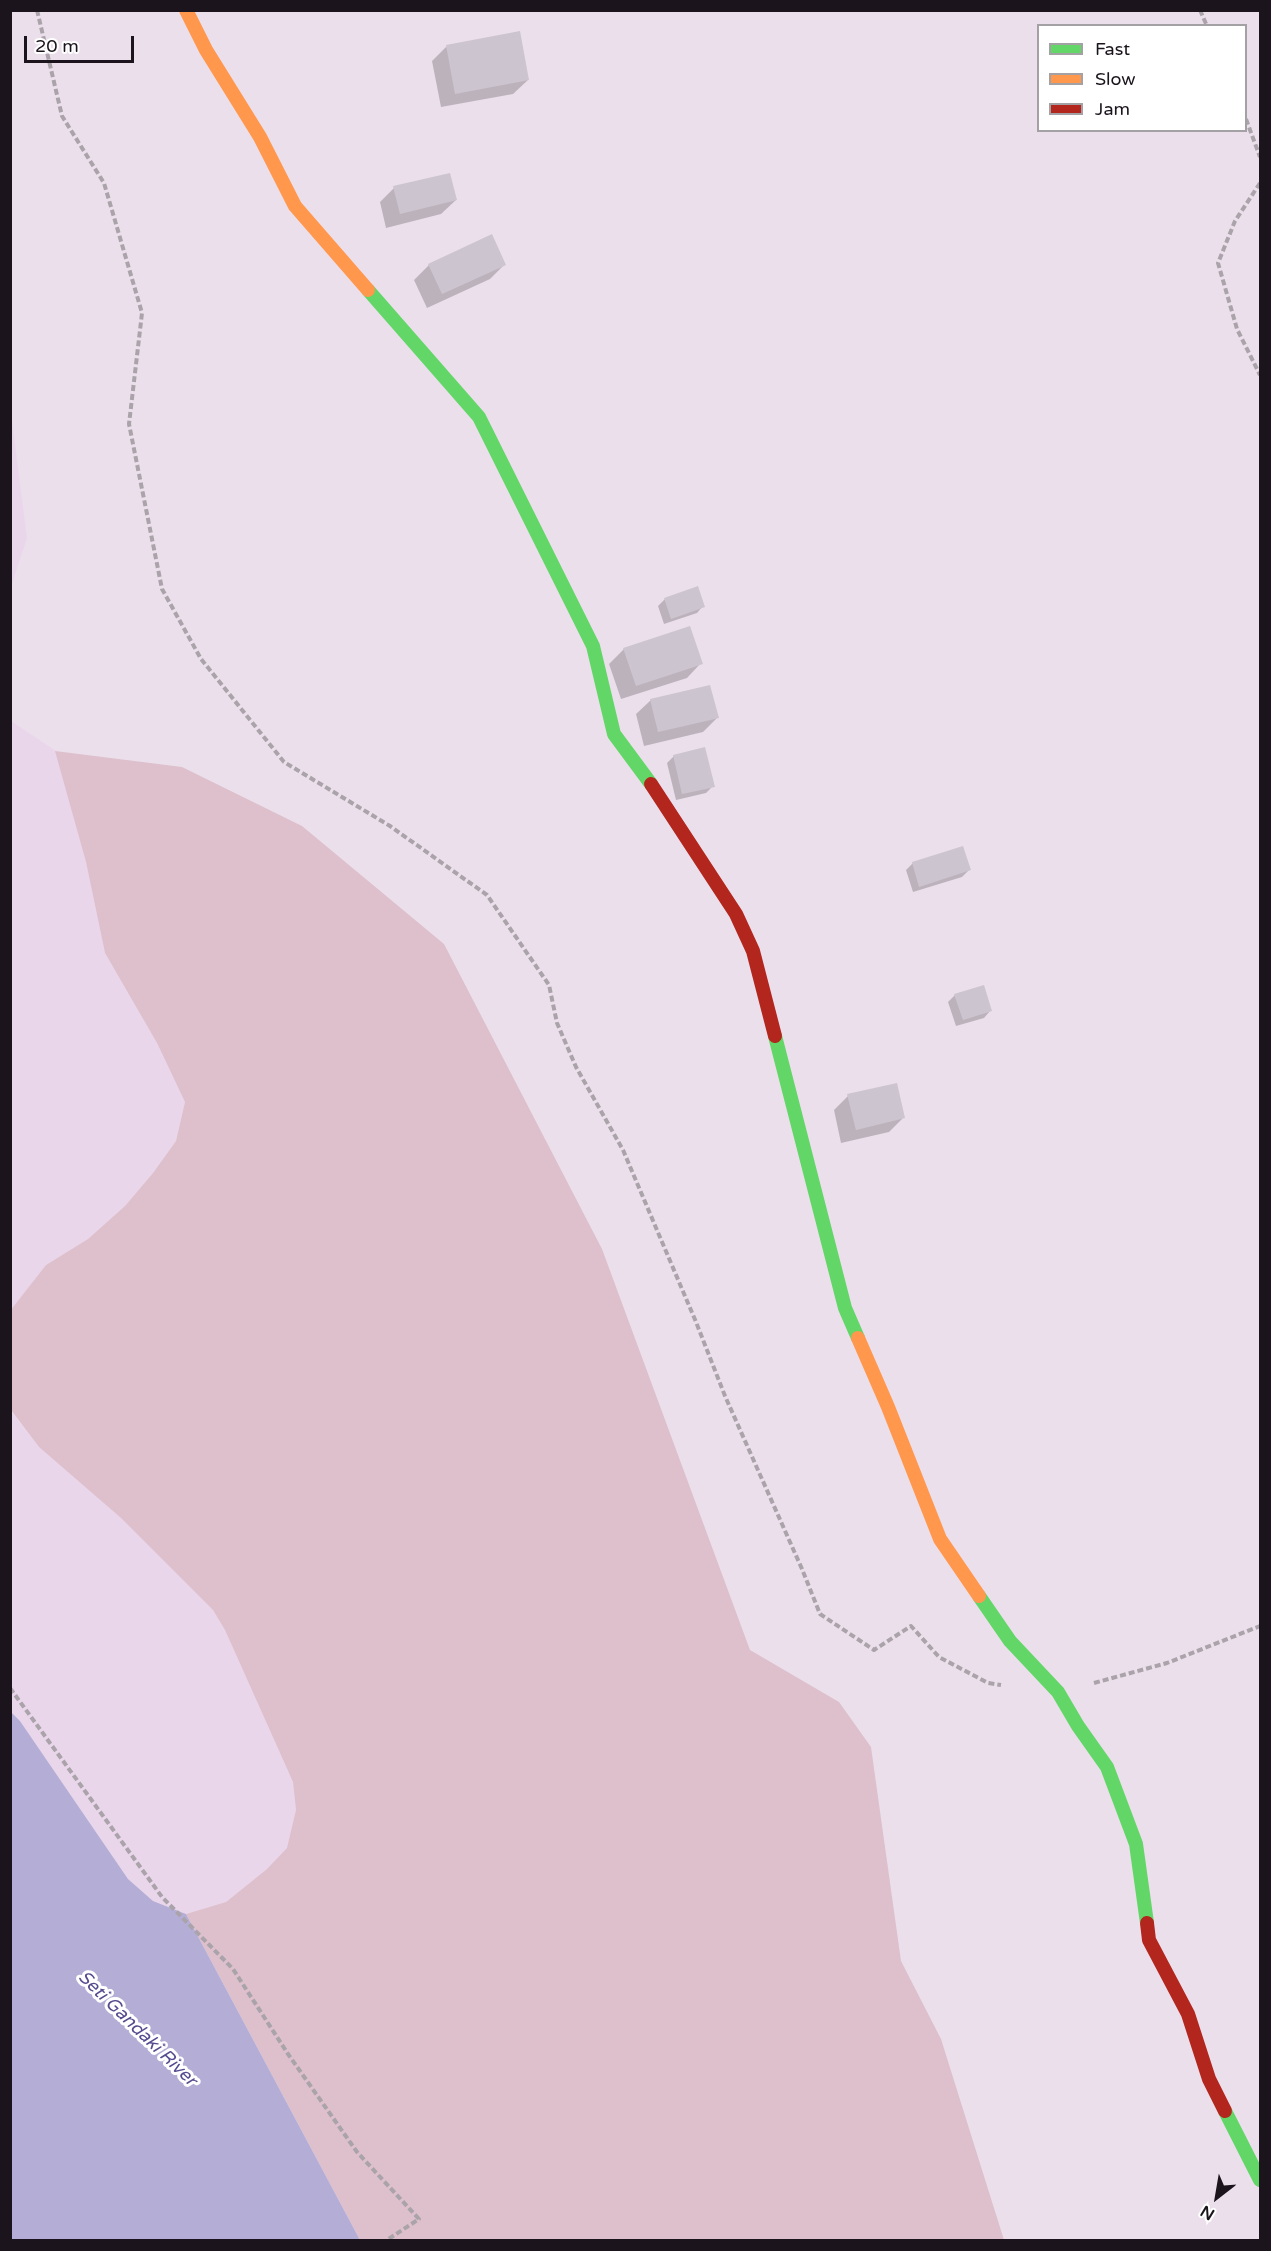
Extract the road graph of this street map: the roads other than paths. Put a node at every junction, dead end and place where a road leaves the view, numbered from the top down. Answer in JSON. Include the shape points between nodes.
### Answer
{"nodes":[{"id":1,"x":186,"y":10,"type":"edge"},
{"id":2,"x":1260,"y":2180,"type":"edge"}],
"edges":[{"from":1,"to":2,"type":"street","via":[[296,206],[479,417],[593,646],[614,734],[730,904],[753,951],[845,1308],[940,1539],[1010,1641],[1058,1692],[1107,1767],[1136,1844],[1149,1941],[1188,2014],[1209,2079]]}]}
